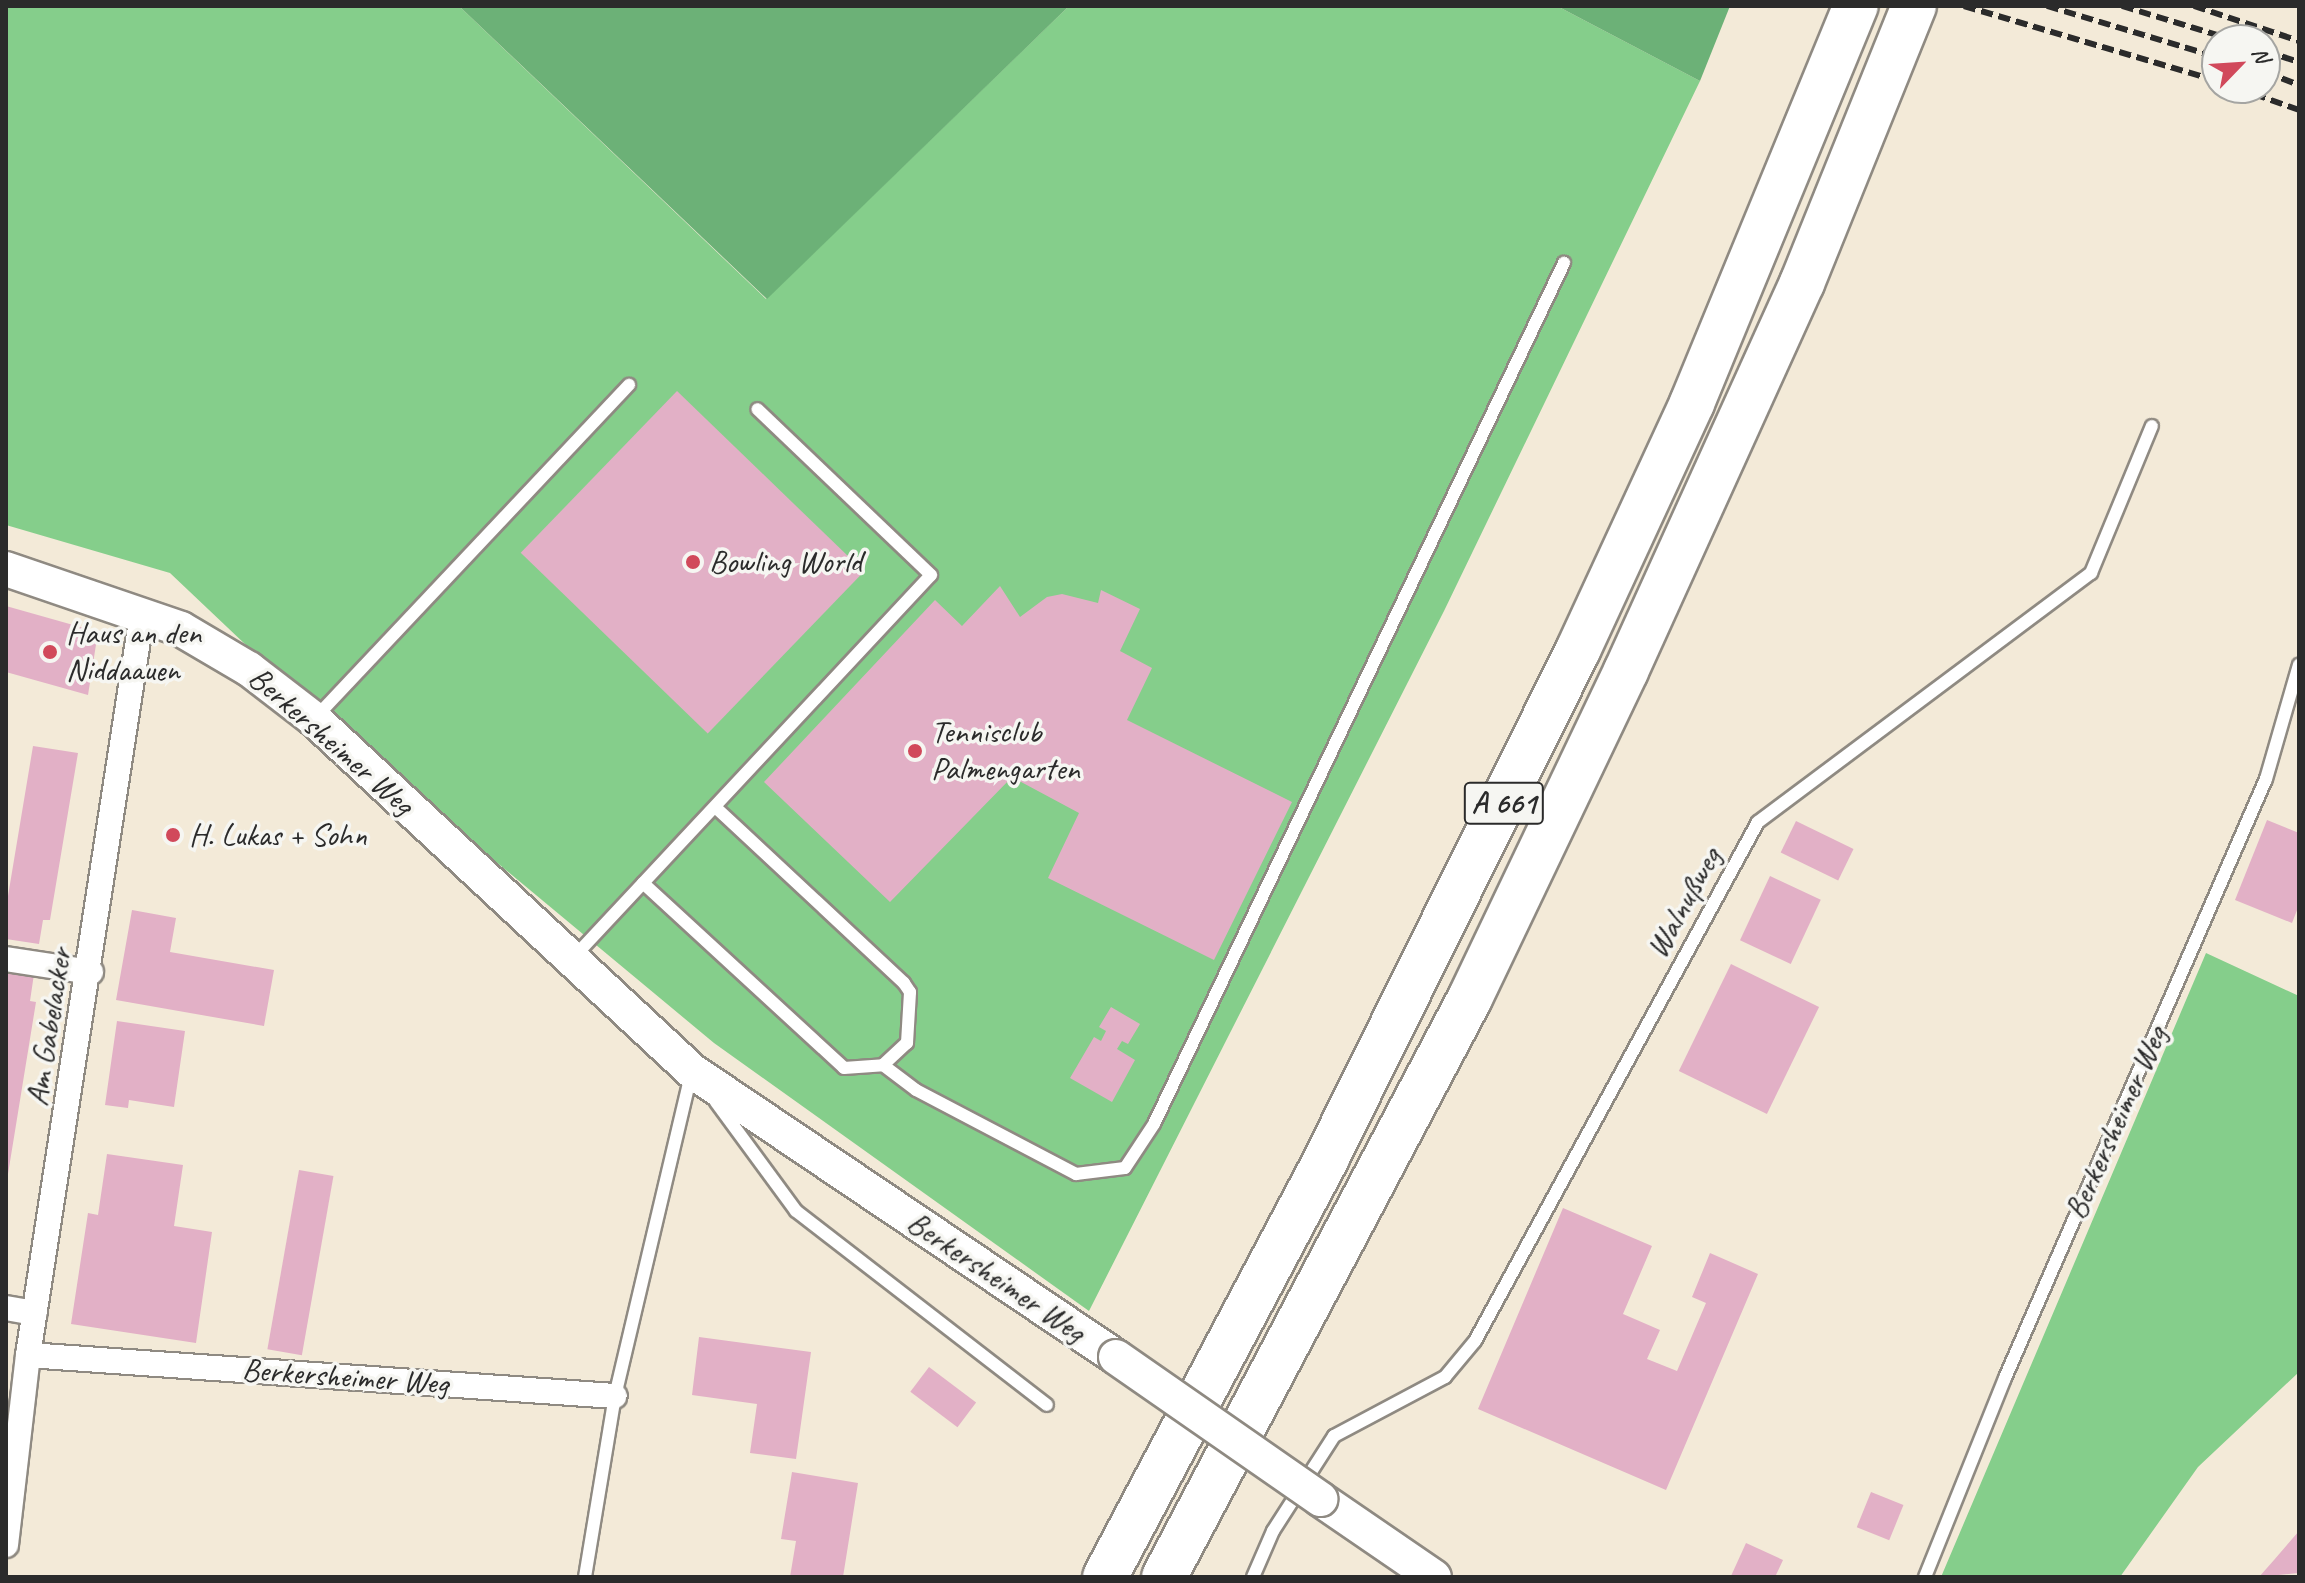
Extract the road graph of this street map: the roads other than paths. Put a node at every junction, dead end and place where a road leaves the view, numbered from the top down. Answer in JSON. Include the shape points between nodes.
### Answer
{"nodes":[{"id":1,"x":1856,"y":6,"type":"edge"},
{"id":2,"x":1914,"y":6,"type":"edge"},
{"id":3,"x":1564,"y":263,"type":"dead end"},
{"id":4,"x":629,"y":385,"type":"dead end"},
{"id":5,"x":757,"y":409,"type":"dead end"},
{"id":6,"x":2152,"y":426,"type":"dead end"},
{"id":7,"x":6,"y":569,"type":"edge"},
{"id":8,"x":142,"y":614,"type":"junction"},
{"id":9,"x":2299,"y":665,"type":"edge"},
{"id":10,"x":314,"y":719,"type":"junction"},
{"id":11,"x":715,"y":807,"type":"junction"},
{"id":12,"x":643,"y":883,"type":"junction"},
{"id":13,"x":6,"y":959,"type":"edge"},
{"id":14,"x":572,"y":959,"type":"junction"},
{"id":15,"x":91,"y":972,"type":"junction"},
{"id":16,"x":883,"y":1065,"type":"junction"},
{"id":17,"x":692,"y":1071,"type":"junction"},
{"id":18,"x":6,"y":1308,"type":"edge"},
{"id":19,"x":35,"y":1313,"type":"junction"},
{"id":20,"x":28,"y":1355,"type":"junction"},
{"id":21,"x":615,"y":1396,"type":"junction"},
{"id":22,"x":1047,"y":1405,"type":"dead end"},
{"id":23,"x":6,"y":1545,"type":"edge"},
{"id":24,"x":585,"y":1577,"type":"edge"},
{"id":25,"x":1105,"y":1577,"type":"edge"},
{"id":26,"x":1164,"y":1577,"type":"edge"},
{"id":27,"x":1253,"y":1577,"type":"edge"},
{"id":28,"x":1434,"y":1577,"type":"edge"},
{"id":29,"x":1925,"y":1577,"type":"edge"}],
"edges":[{"from":1,"to":25,"type":"highway","number":"A 661","via":[[1692,403],[1578,650],[1348,1116]]},
{"from":2,"to":26,"type":"highway","number":"A 661","via":[[1802,283],[1626,671],[1434,1068]]},
{"from":3,"to":16,"type":"lane","via":[[1154,1124],[1125,1168],[1076,1174],[916,1090]]},
{"from":4,"to":10,"type":"lane"},
{"from":5,"to":11,"type":"lane","via":[[931,575]]},
{"from":6,"to":27,"type":"lane","name":"Walnußweg","via":[[2091,573],[1758,822],[1475,1341],[1445,1377],[1346,1427],[1319,1454]]},
{"from":7,"to":8,"type":"street","name":"Berkersheimer Weg"},
{"from":8,"to":10,"type":"street","name":"Berkersheimer Weg","via":[[181,629],[249,669]]},
{"from":8,"to":15,"type":"street","name":"Am Gabelacker"},
{"from":9,"to":29,"type":"lane","name":"Berkersheimer Weg","via":[[2266,779],[2005,1378]]},
{"from":10,"to":14,"type":"street","name":"Berkersheimer Weg"},
{"from":11,"to":12,"type":"lane"},
{"from":11,"to":16,"type":"lane","via":[[910,992],[911,1034]]},
{"from":12,"to":14,"type":"lane"},
{"from":12,"to":16,"type":"lane","via":[[844,1068]]},
{"from":13,"to":15,"type":"street"},
{"from":14,"to":17,"type":"street","name":"Berkersheimer Weg"},
{"from":15,"to":19,"type":"street","name":"Am Gabelacker"},
{"from":17,"to":21,"type":"lane"},
{"from":17,"to":22,"type":"lane","via":[[796,1211]]},
{"from":17,"to":28,"type":"street","name":"Berkersheimer Weg","bridge":true},
{"from":18,"to":19,"type":"street"},
{"from":19,"to":20,"type":"street","name":"Am Gabelacker"},
{"from":20,"to":21,"type":"street","name":"Berkersheimer Weg"},
{"from":20,"to":23,"type":"street","name":"Am Gabelacker"},
{"from":21,"to":24,"type":"lane"}]}
